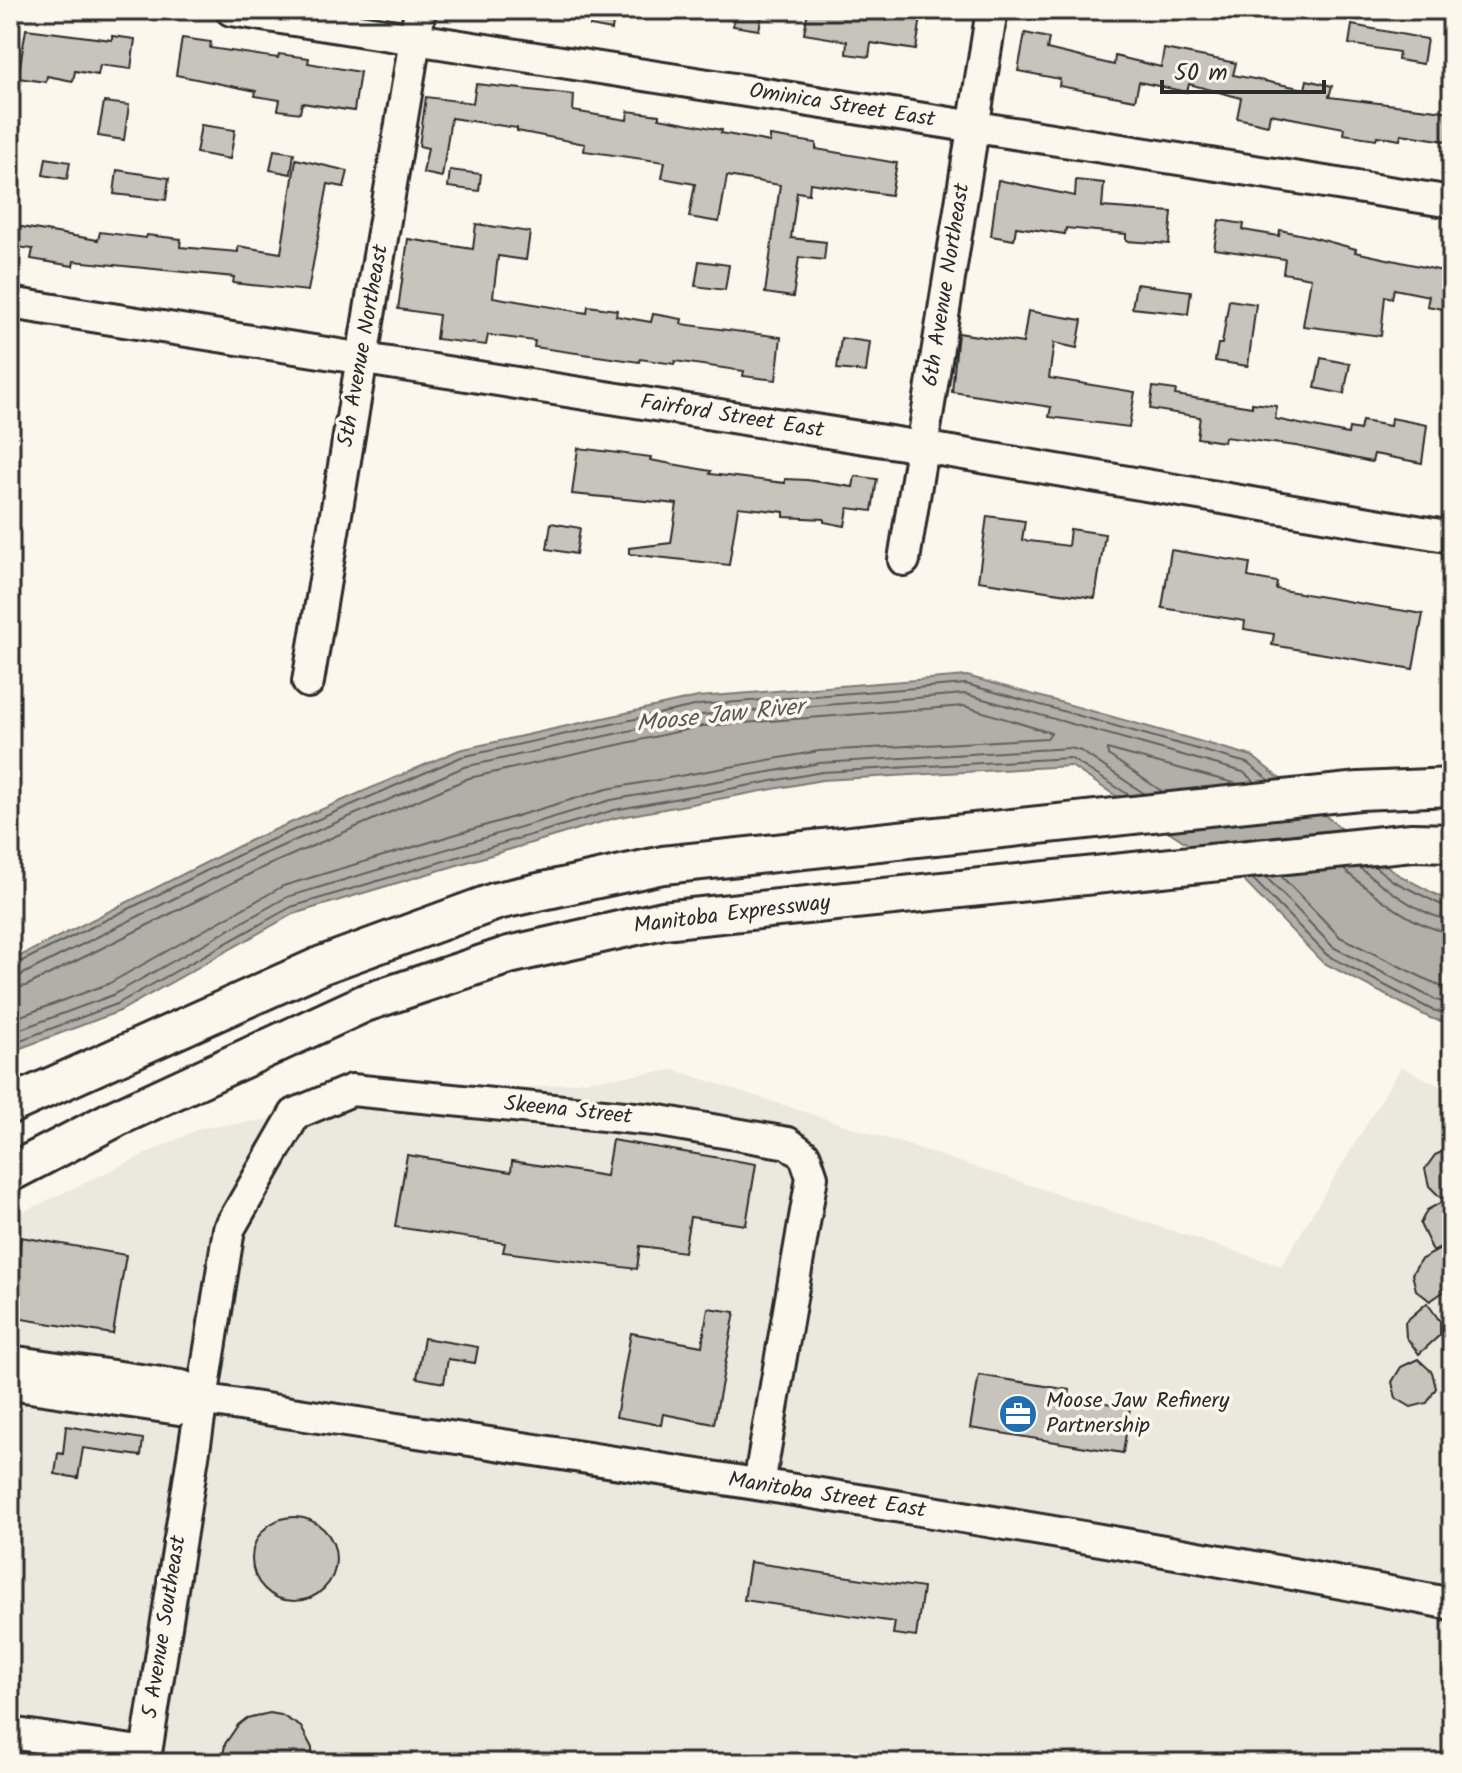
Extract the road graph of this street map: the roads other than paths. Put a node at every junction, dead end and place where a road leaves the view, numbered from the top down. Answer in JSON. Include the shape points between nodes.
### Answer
{"nodes":[{"id":1,"x":231,"y":10,"type":"edge"},
{"id":2,"x":992,"y":10,"type":"edge"},
{"id":3,"x":417,"y":24,"type":"edge"},
{"id":4,"x":972,"y":126,"type":"junction"},
{"id":5,"x":1452,"y":202,"type":"edge"},
{"id":6,"x":10,"y":303,"type":"edge"},
{"id":7,"x":362,"y":358,"type":"junction"},
{"id":8,"x":922,"y":447,"type":"junction"},
{"id":9,"x":1452,"y":537,"type":"edge"},
{"id":10,"x":904,"y":560,"type":"dead end"},
{"id":11,"x":308,"y":682,"type":"dead end"},
{"id":12,"x":1452,"y":787,"type":"edge"},
{"id":13,"x":1452,"y":843,"type":"edge"},
{"id":14,"x":10,"y":1105,"type":"edge"},
{"id":15,"x":10,"y":1173,"type":"edge"},
{"id":16,"x":10,"y":1361,"type":"edge"},
{"id":17,"x":10,"y":1384,"type":"edge"},
{"id":18,"x":199,"y":1405,"type":"junction"},
{"id":19,"x":759,"y":1484,"type":"junction"},
{"id":20,"x":1452,"y":1604,"type":"edge"},
{"id":21,"x":10,"y":1733,"type":"edge"}],
"edges":[{"from":1,"to":3,"type":"street","name":"Ominica Street East"},
{"from":2,"to":4,"type":"street","name":"6th Avenue Northeast"},
{"from":3,"to":4,"type":"street","name":"Ominica Street East"},
{"from":3,"to":7,"type":"street","name":"5th Avenue Northeast"},
{"from":4,"to":5,"type":"street","name":"Ominica Street East"},
{"from":4,"to":8,"type":"street","name":"6th Avenue Northeast"},
{"from":6,"to":7,"type":"street","name":"Fairford Street East"},
{"from":7,"to":8,"type":"street","name":"Fairford Street East"},
{"from":7,"to":11,"type":"street","name":"5th Avenue Northeast"},
{"from":8,"to":9,"type":"street","name":"Fairford Street East"},
{"from":8,"to":10,"type":"street","name":"6th Avenue Northeast"},
{"from":12,"to":14,"type":"main road","via":[[1359,791],[663,865],[497,901],[322,965]]},
{"from":13,"to":15,"type":"main road","name":"Manitoba Expressway","via":[[1412,842],[663,920],[509,955],[365,1003]]},
{"from":16,"to":18,"type":"street","name":"Manitoba Street East","via":[[182,1386]]},
{"from":17,"to":18,"type":"street","name":"Manitoba Street East","via":[[179,1409]]},
{"from":18,"to":19,"type":"street","name":"Manitoba Street East"},
{"from":18,"to":19,"type":"street","name":"Skeena Street","via":[[229,1229],[295,1114],[352,1090],[654,1120],[788,1143],[805,1156],[812,1177]]},
{"from":18,"to":21,"type":"street","name":"5 Avenue Southeast","via":[[146,1753]]},
{"from":19,"to":20,"type":"street","name":"Manitoba Street East"}]}
